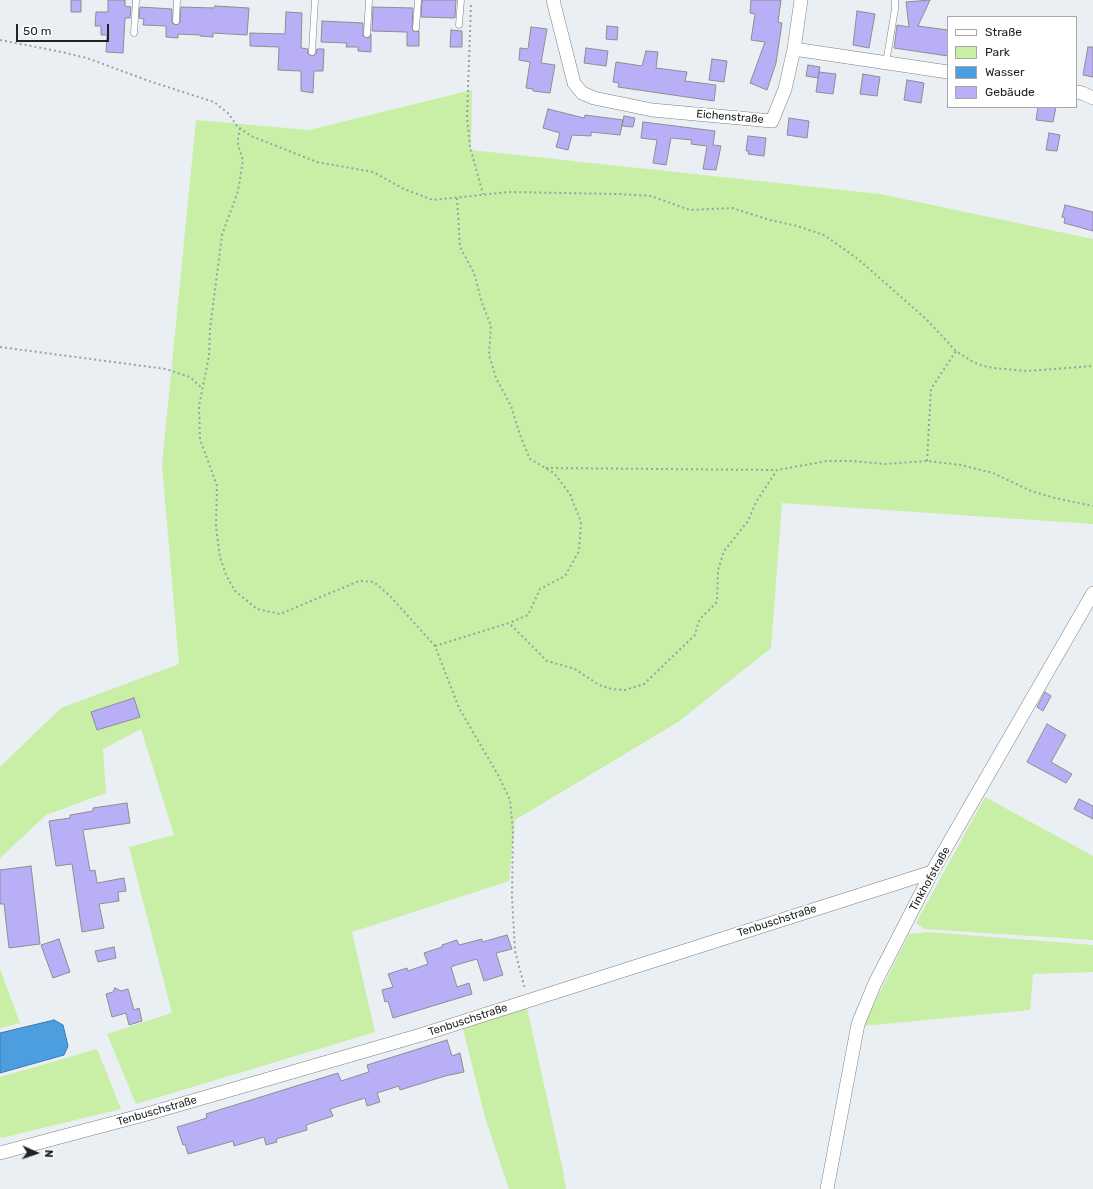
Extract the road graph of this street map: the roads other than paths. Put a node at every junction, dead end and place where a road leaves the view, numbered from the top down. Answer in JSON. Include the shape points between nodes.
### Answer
{"nodes":[{"id":1,"x":136,"y":0,"type":"edge"},
{"id":2,"x":177,"y":0,"type":"edge"},
{"id":3,"x":315,"y":0,"type":"edge"},
{"id":4,"x":369,"y":0,"type":"edge"},
{"id":5,"x":418,"y":0,"type":"edge"},
{"id":6,"x":461,"y":0,"type":"edge"},
{"id":7,"x":553,"y":0,"type":"edge"},
{"id":8,"x":801,"y":0,"type":"edge"},
{"id":9,"x":895,"y":0,"type":"edge"},
{"id":10,"x":176,"y":21,"type":"dead end"},
{"id":11,"x":459,"y":25,"type":"dead end"},
{"id":12,"x":416,"y":28,"type":"dead end"},
{"id":13,"x":134,"y":33,"type":"dead end"},
{"id":14,"x":367,"y":34,"type":"dead end"},
{"id":15,"x":794,"y":49,"type":"junction"},
{"id":16,"x":312,"y":52,"type":"dead end"},
{"id":17,"x":886,"y":63,"type":"junction"},
{"id":18,"x":947,"y":72,"type":"edge"},
{"id":19,"x":1077,"y":92,"type":"edge"},
{"id":20,"x":1093,"y":98,"type":"edge"},
{"id":21,"x":1093,"y":593,"type":"edge"},
{"id":22,"x":932,"y":872,"type":"junction"},
{"id":23,"x":0,"y":1153,"type":"edge"},
{"id":24,"x":827,"y":1189,"type":"edge"}],
"edges":[{"from":1,"to":13,"type":"lane"},
{"from":2,"to":10,"type":"lane"},
{"from":3,"to":16,"type":"lane"},
{"from":4,"to":14,"type":"lane"},
{"from":5,"to":12,"type":"lane"},
{"from":6,"to":11,"type":"lane"},
{"from":7,"to":15,"type":"street","name":"Eichenstraße","via":[[574,83],[582,93],[594,98],[652,110],[772,121],[785,89]]},
{"from":8,"to":15,"type":"street"},
{"from":9,"to":17,"type":"lane"},
{"from":15,"to":17,"type":"street"},
{"from":17,"to":18,"type":"street"},
{"from":19,"to":20,"type":"street"},
{"from":21,"to":22,"type":"street","name":"Tinkhofstraße"},
{"from":22,"to":23,"type":"street","name":"Tenbuschstraße","via":[[424,1034],[147,1114]]},
{"from":22,"to":24,"type":"street","name":"Tinkhofstraße","via":[[875,983],[858,1024]]}]}
